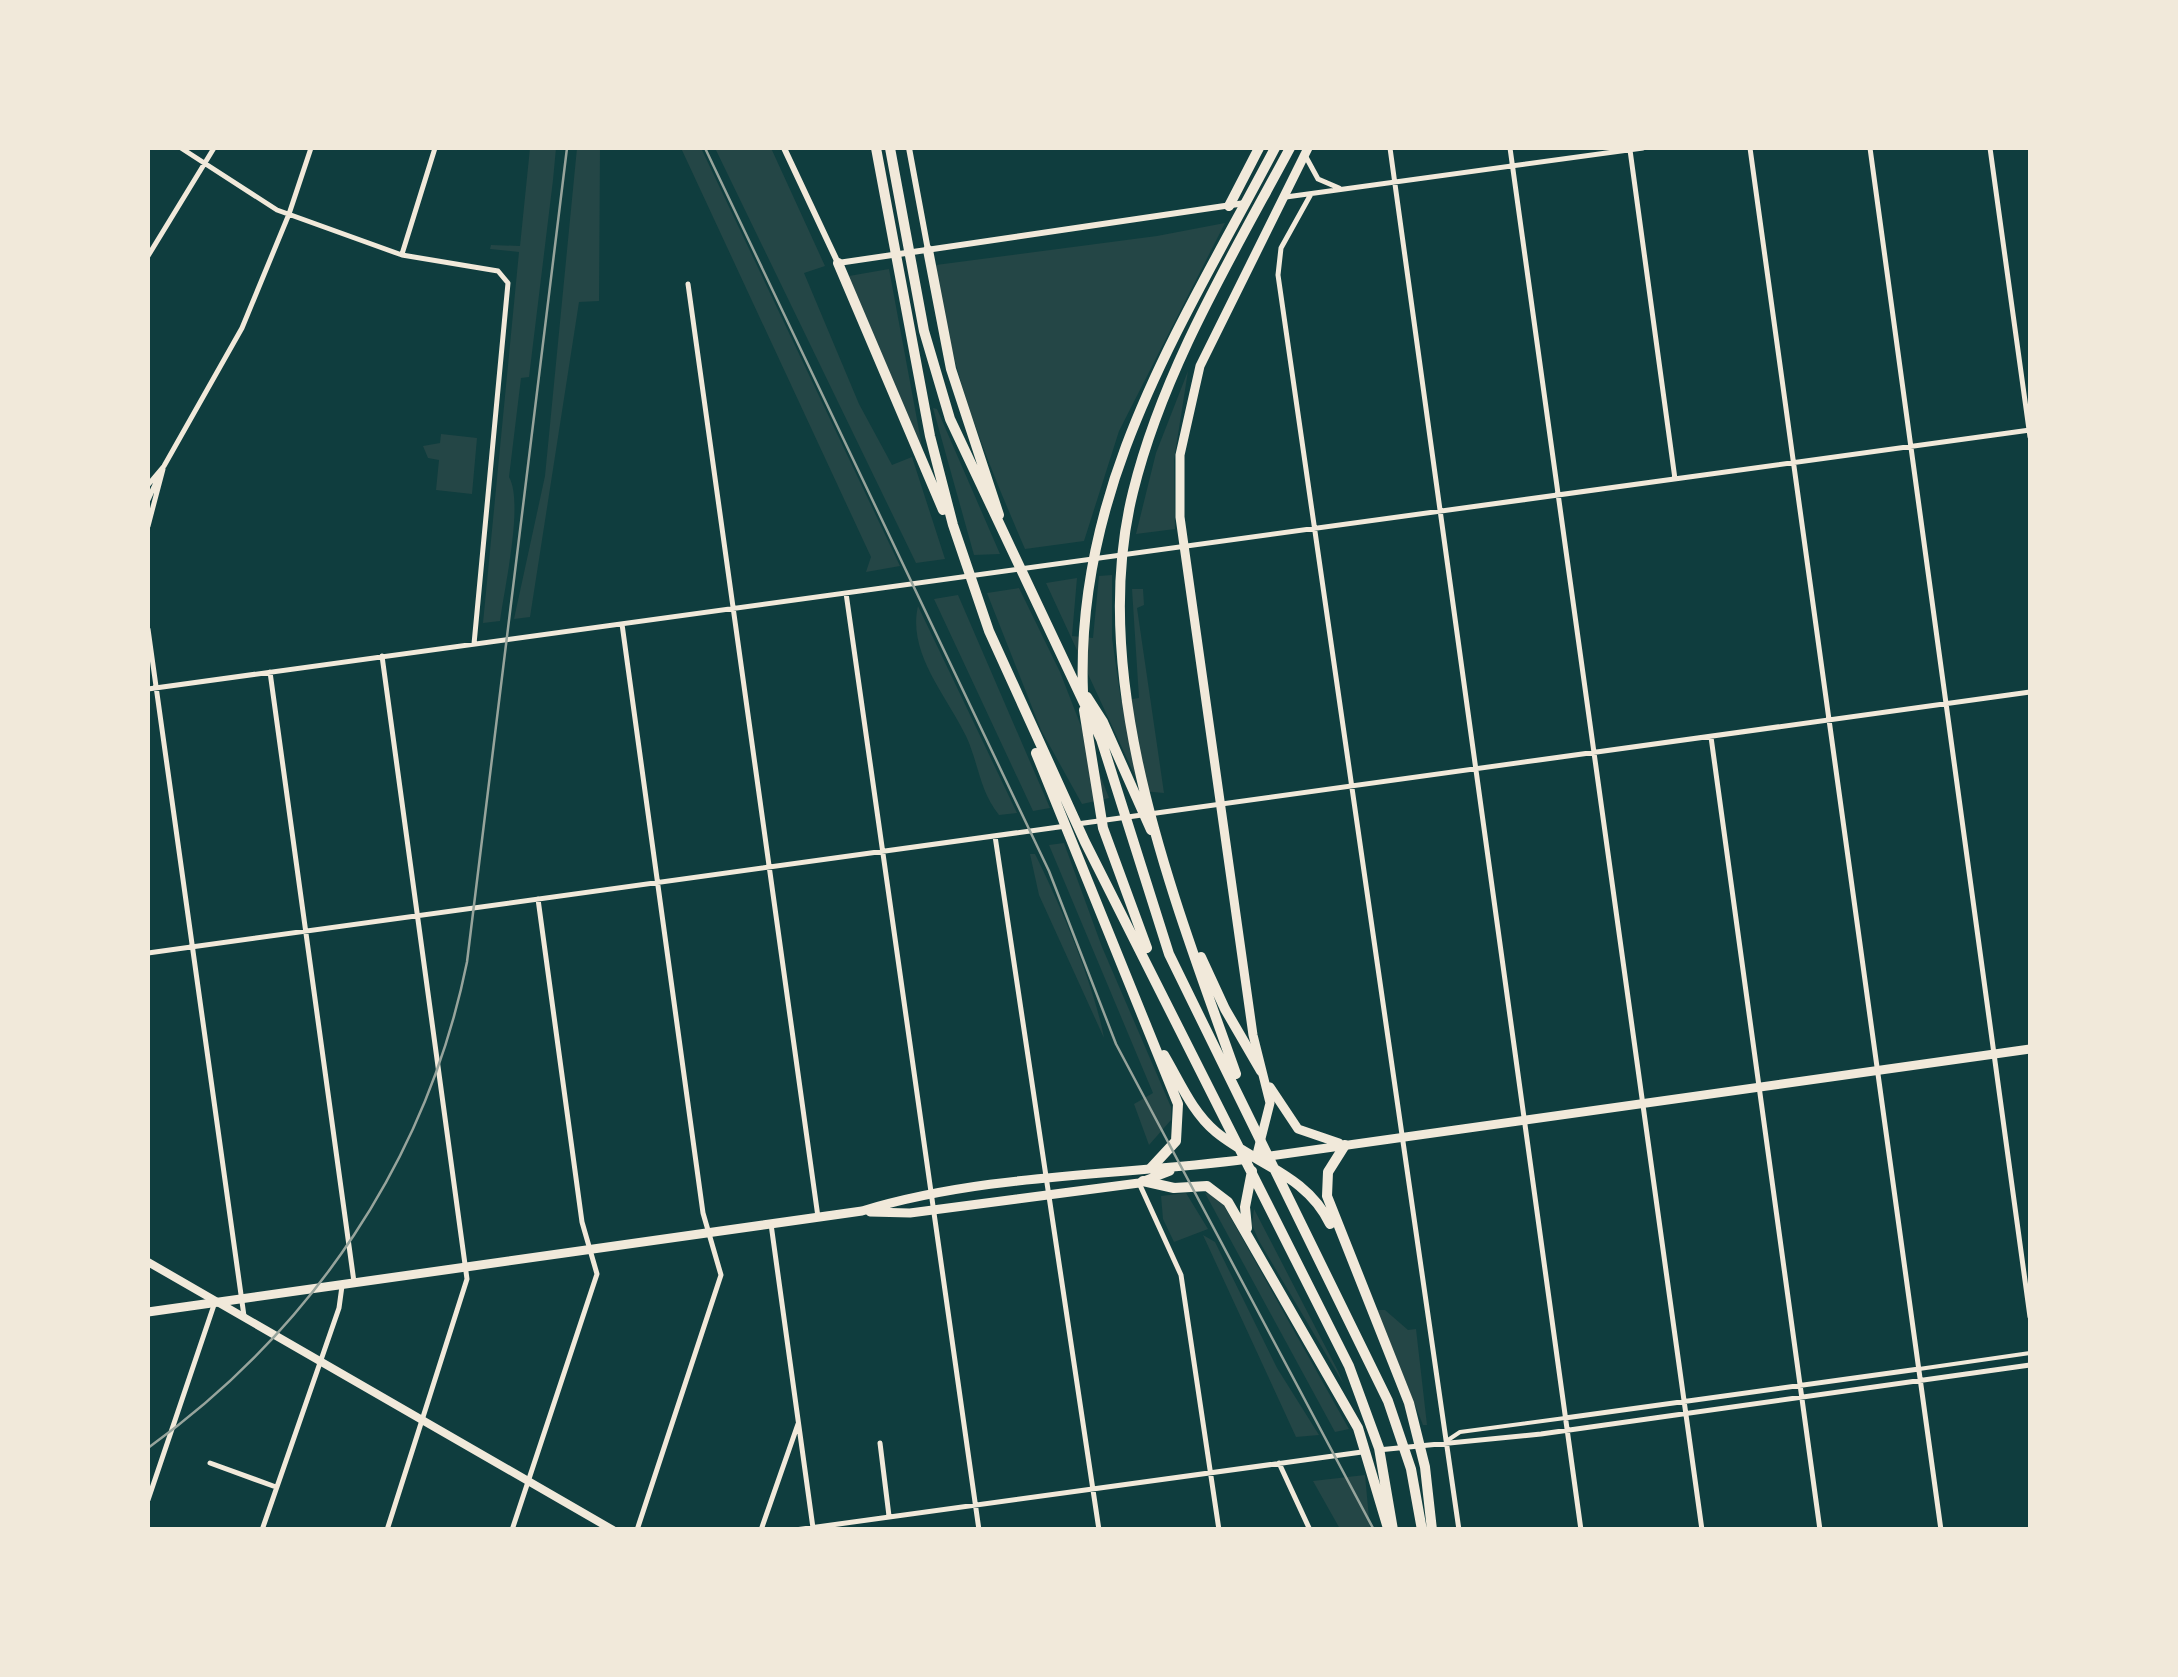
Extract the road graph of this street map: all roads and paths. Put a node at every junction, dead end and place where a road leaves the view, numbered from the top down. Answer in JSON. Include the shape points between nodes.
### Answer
{"nodes":[{"id":1,"x":181,"y":148,"type":"edge"},
{"id":2,"x":214,"y":148,"type":"edge"},
{"id":3,"x":311,"y":148,"type":"edge"},
{"id":4,"x":435,"y":148,"type":"edge"},
{"id":5,"x":784,"y":148,"type":"edge"},
{"id":6,"x":876,"y":148,"type":"edge"},
{"id":7,"x":890,"y":148,"type":"edge"},
{"id":8,"x":909,"y":148,"type":"edge"},
{"id":9,"x":1259,"y":148,"type":"edge"},
{"id":10,"x":1290,"y":148,"type":"edge"},
{"id":11,"x":1390,"y":148,"type":"edge"},
{"id":12,"x":1510,"y":148,"type":"edge"},
{"id":13,"x":1630,"y":148,"type":"edge"},
{"id":14,"x":1643,"y":148,"type":"edge"},
{"id":15,"x":1750,"y":148,"type":"edge"},
{"id":16,"x":1870,"y":148,"type":"edge"},
{"id":17,"x":1990,"y":148,"type":"edge"},
{"id":18,"x":1307,"y":151,"type":"edge"},
{"id":19,"x":1272,"y":153,"type":"edge"},
{"id":20,"x":205,"y":162,"type":"junction"},
{"id":21,"x":1512,"y":166,"type":"junction"},
{"id":22,"x":1395,"y":182,"type":"junction"},
{"id":23,"x":1342,"y":189,"type":"junction"},
{"id":24,"x":1311,"y":194,"type":"junction"},
{"id":25,"x":1283,"y":198,"type":"junction"},
{"id":26,"x":1228,"y":206,"type":"junction"},
{"id":27,"x":290,"y":214,"type":"junction"},
{"id":28,"x":928,"y":250,"type":"junction"},
{"id":29,"x":402,"y":254,"type":"junction"},
{"id":30,"x":148,"y":256,"type":"edge"},
{"id":31,"x":838,"y":263,"type":"junction"},
{"id":32,"x":688,"y":284,"type":"dead end"},
{"id":33,"x":2030,"y":430,"type":"edge"},
{"id":34,"x":2030,"y":437,"type":"edge"},
{"id":35,"x":1910,"y":446,"type":"junction"},
{"id":36,"x":1793,"y":462,"type":"junction"},
{"id":37,"x":164,"y":466,"type":"junction"},
{"id":38,"x":1675,"y":479,"type":"junction"},
{"id":39,"x":148,"y":485,"type":"edge"},
{"id":40,"x":1558,"y":494,"type":"junction"},
{"id":41,"x":148,"y":500,"type":"edge"},
{"id":42,"x":1440,"y":511,"type":"junction"},
{"id":43,"x":148,"y":526,"type":"edge"},
{"id":44,"x":1313,"y":528,"type":"junction"},
{"id":45,"x":1008,"y":545,"type":"junction"},
{"id":46,"x":1184,"y":546,"type":"junction"},
{"id":47,"x":963,"y":557,"type":"junction"},
{"id":48,"x":846,"y":593,"type":"junction"},
{"id":49,"x":734,"y":609,"type":"junction"},
{"id":50,"x":622,"y":624,"type":"junction"},
{"id":51,"x":148,"y":630,"type":"edge"},
{"id":52,"x":474,"y":644,"type":"junction"},
{"id":53,"x":382,"y":656,"type":"junction"},
{"id":54,"x":1068,"y":666,"type":"junction"},
{"id":55,"x":270,"y":672,"type":"junction"},
{"id":56,"x":152,"y":688,"type":"edge"},
{"id":57,"x":2030,"y":692,"type":"edge"},
{"id":58,"x":1946,"y":704,"type":"junction"},
{"id":59,"x":1829,"y":720,"type":"junction"},
{"id":60,"x":1711,"y":736,"type":"junction"},
{"id":61,"x":1594,"y":752,"type":"junction"},
{"id":62,"x":1476,"y":769,"type":"junction"},
{"id":63,"x":1350,"y":786,"type":"junction"},
{"id":64,"x":1058,"y":797,"type":"junction"},
{"id":65,"x":1222,"y":804,"type":"junction"},
{"id":66,"x":995,"y":836,"type":"junction"},
{"id":67,"x":882,"y":851,"type":"junction"},
{"id":68,"x":770,"y":866,"type":"junction"},
{"id":69,"x":1168,"y":874,"type":"junction"},
{"id":70,"x":657,"y":882,"type":"junction"},
{"id":71,"x":538,"y":899,"type":"junction"},
{"id":72,"x":418,"y":915,"type":"junction"},
{"id":73,"x":305,"y":931,"type":"junction"},
{"id":74,"x":190,"y":947,"type":"junction"},
{"id":75,"x":148,"y":952,"type":"edge"},
{"id":76,"x":1163,"y":991,"type":"junction"},
{"id":77,"x":1149,"y":1028,"type":"junction"},
{"id":78,"x":2030,"y":1049,"type":"edge"},
{"id":79,"x":1994,"y":1054,"type":"junction"},
{"id":80,"x":1877,"y":1070,"type":"junction"},
{"id":81,"x":1262,"y":1071,"type":"junction"},
{"id":82,"x":1760,"y":1087,"type":"junction"},
{"id":83,"x":1643,"y":1103,"type":"junction"},
{"id":84,"x":1248,"y":1108,"type":"junction"},
{"id":85,"x":1524,"y":1120,"type":"junction"},
{"id":86,"x":1402,"y":1138,"type":"junction"},
{"id":87,"x":1346,"y":1146,"type":"junction"},
{"id":88,"x":1256,"y":1158,"type":"junction"},
{"id":89,"x":1151,"y":1168,"type":"junction"},
{"id":90,"x":1175,"y":1168,"type":"junction"},
{"id":91,"x":1046,"y":1178,"type":"junction"},
{"id":92,"x":1141,"y":1182,"type":"junction"},
{"id":93,"x":1050,"y":1193,"type":"junction"},
{"id":94,"x":932,"y":1194,"type":"junction"},
{"id":95,"x":934,"y":1210,"type":"junction"},
{"id":96,"x":862,"y":1211,"type":"junction"},
{"id":97,"x":818,"y":1217,"type":"junction"},
{"id":98,"x":771,"y":1224,"type":"junction"},
{"id":99,"x":711,"y":1232,"type":"junction"},
{"id":100,"x":1248,"y":1234,"type":"junction"},
{"id":101,"x":590,"y":1248,"type":"junction"},
{"id":102,"x":1346,"y":1254,"type":"junction"},
{"id":103,"x":148,"y":1262,"type":"edge"},
{"id":104,"x":467,"y":1268,"type":"junction"},
{"id":105,"x":354,"y":1282,"type":"junction"},
{"id":106,"x":342,"y":1284,"type":"junction"},
{"id":107,"x":242,"y":1298,"type":"junction"},
{"id":108,"x":215,"y":1302,"type":"junction"},
{"id":109,"x":148,"y":1312,"type":"edge"},
{"id":110,"x":2030,"y":1318,"type":"edge"},
{"id":111,"x":244,"y":1319,"type":"junction"},
{"id":112,"x":2030,"y":1354,"type":"edge"},
{"id":113,"x":320,"y":1364,"type":"junction"},
{"id":114,"x":2030,"y":1365,"type":"edge"},
{"id":115,"x":1919,"y":1369,"type":"junction"},
{"id":116,"x":1920,"y":1380,"type":"junction"},
{"id":117,"x":1801,"y":1388,"type":"junction"},
{"id":118,"x":1802,"y":1396,"type":"junction"},
{"id":119,"x":1683,"y":1402,"type":"junction"},
{"id":120,"x":1685,"y":1413,"type":"junction"},
{"id":121,"x":1565,"y":1418,"type":"junction"},
{"id":122,"x":799,"y":1422,"type":"junction"},
{"id":123,"x":422,"y":1423,"type":"junction"},
{"id":124,"x":1567,"y":1430,"type":"junction"},
{"id":125,"x":1446,"y":1441,"type":"junction"},
{"id":126,"x":880,"y":1443,"type":"dead end"},
{"id":127,"x":1279,"y":1462,"type":"junction"},
{"id":128,"x":210,"y":1463,"type":"dead end"},
{"id":129,"x":1210,"y":1472,"type":"junction"},
{"id":130,"x":1379,"y":1474,"type":"junction"},
{"id":131,"x":528,"y":1482,"type":"junction"},
{"id":132,"x":276,"y":1486,"type":"junction"},
{"id":133,"x":1093,"y":1489,"type":"junction"},
{"id":134,"x":148,"y":1500,"type":"edge"},
{"id":135,"x":976,"y":1505,"type":"junction"},
{"id":136,"x":889,"y":1516,"type":"junction"},
{"id":137,"x":813,"y":1528,"type":"edge"},
{"id":138,"x":262,"y":1530,"type":"edge"},
{"id":139,"x":387,"y":1530,"type":"edge"},
{"id":140,"x":512,"y":1530,"type":"edge"},
{"id":141,"x":612,"y":1530,"type":"edge"},
{"id":142,"x":637,"y":1530,"type":"edge"},
{"id":143,"x":761,"y":1530,"type":"edge"},
{"id":144,"x":796,"y":1530,"type":"edge"},
{"id":145,"x":979,"y":1530,"type":"edge"},
{"id":146,"x":1099,"y":1530,"type":"edge"},
{"id":147,"x":1218,"y":1530,"type":"edge"},
{"id":148,"x":1310,"y":1530,"type":"edge"},
{"id":149,"x":1390,"y":1530,"type":"edge"},
{"id":150,"x":1422,"y":1530,"type":"edge"},
{"id":151,"x":1432,"y":1530,"type":"edge"},
{"id":152,"x":1459,"y":1530,"type":"edge"},
{"id":153,"x":1581,"y":1530,"type":"edge"},
{"id":154,"x":1702,"y":1530,"type":"edge"},
{"id":155,"x":1820,"y":1530,"type":"edge"},
{"id":156,"x":1941,"y":1530,"type":"edge"}],
"edges":[{"from":1,"to":20,"type":"street"},
{"from":2,"to":20,"type":"street"},
{"from":3,"to":27,"type":"street"},
{"from":4,"to":29,"type":"street"},
{"from":5,"to":31,"type":"street"},
{"from":6,"to":47,"type":"highway","via":[[930,436]]},
{"from":7,"to":45,"type":"highway","via":[[944,402]]},
{"from":8,"to":28,"type":"street"},
{"from":9,"to":26,"type":"highway"},
{"from":10,"to":69,"type":"highway","via":[[1167,390],[1124,536],[1120,631]]},
{"from":11,"to":22,"type":"street"},
{"from":12,"to":21,"type":"street"},
{"from":13,"to":14,"type":"street"},
{"from":13,"to":21,"type":"street"},
{"from":13,"to":38,"type":"street"},
{"from":15,"to":36,"type":"street"},
{"from":16,"to":35,"type":"street"},
{"from":17,"to":33,"type":"street"},
{"from":18,"to":23,"type":"street","via":[[1318,179]]},
{"from":18,"to":25,"type":"main road"},
{"from":19,"to":76,"type":"highway","via":[[1130,429],[1088,577],[1088,750],[1106,838]]},
{"from":20,"to":27,"type":"street"},
{"from":20,"to":30,"type":"street"},
{"from":21,"to":22,"type":"street"},
{"from":21,"to":40,"type":"street"},
{"from":22,"to":23,"type":"street"},
{"from":22,"to":42,"type":"street"},
{"from":23,"to":24,"type":"street"},
{"from":24,"to":25,"type":"street"},
{"from":24,"to":44,"type":"street","via":[[1278,260]]},
{"from":25,"to":26,"type":"street"},
{"from":25,"to":46,"type":"main road","via":[[1191,394],[1180,455]]},
{"from":26,"to":28,"type":"street"},
{"from":27,"to":29,"type":"street"},
{"from":27,"to":37,"type":"street","via":[[223,368]]},
{"from":28,"to":31,"type":"street"},
{"from":28,"to":45,"type":"highway","via":[[951,368]]},
{"from":29,"to":52,"type":"street","via":[[498,271],[508,283]]},
{"from":31,"to":47,"type":"highway"},
{"from":32,"to":49,"type":"street"},
{"from":33,"to":34,"type":"street"},
{"from":33,"to":35,"type":"street"},
{"from":35,"to":36,"type":"street"},
{"from":35,"to":58,"type":"street"},
{"from":36,"to":38,"type":"street"},
{"from":36,"to":59,"type":"street"},
{"from":37,"to":39,"type":"street"},
{"from":37,"to":41,"type":"street"},
{"from":37,"to":43,"type":"street"},
{"from":38,"to":40,"type":"street"},
{"from":40,"to":42,"type":"street"},
{"from":40,"to":61,"type":"street"},
{"from":42,"to":44,"type":"street"},
{"from":42,"to":62,"type":"street"},
{"from":44,"to":46,"type":"street"},
{"from":44,"to":63,"type":"street"},
{"from":45,"to":54,"type":"highway"},
{"from":46,"to":48,"type":"street"},
{"from":46,"to":65,"type":"main road"},
{"from":47,"to":64,"type":"highway"},
{"from":48,"to":49,"type":"street"},
{"from":48,"to":67,"type":"street"},
{"from":49,"to":50,"type":"street"},
{"from":49,"to":68,"type":"street"},
{"from":50,"to":52,"type":"street"},
{"from":50,"to":70,"type":"street"},
{"from":51,"to":56,"type":"street"},
{"from":52,"to":53,"type":"street"},
{"from":53,"to":55,"type":"street"},
{"from":53,"to":72,"type":"street"},
{"from":54,"to":69,"type":"highway","via":[[1103,722]]},
{"from":54,"to":84,"type":"highway","via":[[1115,778],[1169,954]]},
{"from":55,"to":56,"type":"street"},
{"from":55,"to":73,"type":"street"},
{"from":56,"to":74,"type":"street"},
{"from":57,"to":58,"type":"street"},
{"from":58,"to":59,"type":"street"},
{"from":58,"to":79,"type":"street"},
{"from":59,"to":60,"type":"street"},
{"from":59,"to":80,"type":"street"},
{"from":60,"to":61,"type":"street"},
{"from":60,"to":82,"type":"street"},
{"from":61,"to":62,"type":"street"},
{"from":61,"to":83,"type":"street"},
{"from":62,"to":63,"type":"street"},
{"from":62,"to":85,"type":"street"},
{"from":63,"to":65,"type":"street"},
{"from":63,"to":86,"type":"street"},
{"from":64,"to":76,"type":"highway"},
{"from":64,"to":77,"type":"highway"},
{"from":65,"to":66,"type":"street"},
{"from":65,"to":81,"type":"main road"},
{"from":66,"to":67,"type":"street"},
{"from":66,"to":91,"type":"street"},
{"from":67,"to":68,"type":"street"},
{"from":67,"to":94,"type":"street"},
{"from":68,"to":70,"type":"street"},
{"from":68,"to":97,"type":"street"},
{"from":69,"to":81,"type":"highway","via":[[1214,989]]},
{"from":69,"to":84,"type":"highway"},
{"from":70,"to":71,"type":"street"},
{"from":70,"to":99,"type":"street","via":[[703,1213]]},
{"from":71,"to":72,"type":"street"},
{"from":71,"to":101,"type":"street"},
{"from":72,"to":73,"type":"street"},
{"from":72,"to":104,"type":"street"},
{"from":73,"to":74,"type":"street"},
{"from":73,"to":105,"type":"street"},
{"from":74,"to":75,"type":"street"},
{"from":74,"to":107,"type":"street"},
{"from":76,"to":130,"type":"highway","via":[[1349,1366],[1372,1425]]},
{"from":77,"to":88,"type":"highway","via":[[1196,1111]]},
{"from":77,"to":89,"type":"highway","via":[[1180,1120],[1173,1147]]},
{"from":78,"to":79,"type":"main road"},
{"from":79,"to":80,"type":"main road"},
{"from":79,"to":110,"type":"street"},
{"from":80,"to":82,"type":"main road"},
{"from":80,"to":115,"type":"street"},
{"from":81,"to":87,"type":"main road","via":[[1294,1126]]},
{"from":81,"to":88,"type":"main road","via":[[1270,1110]]},
{"from":82,"to":83,"type":"main road"},
{"from":82,"to":117,"type":"street"},
{"from":83,"to":85,"type":"main road"},
{"from":83,"to":119,"type":"street"},
{"from":84,"to":150,"type":"highway","via":[[1396,1423]]},
{"from":85,"to":86,"type":"main road"},
{"from":85,"to":121,"type":"street"},
{"from":86,"to":87,"type":"main road"},
{"from":86,"to":125,"type":"street"},
{"from":87,"to":88,"type":"main road"},
{"from":87,"to":102,"type":"highway","via":[[1325,1184]]},
{"from":88,"to":90,"type":"main road"},
{"from":88,"to":100,"type":"highway","via":[[1244,1206]]},
{"from":88,"to":102,"type":"highway","via":[[1310,1194]]},
{"from":89,"to":90,"type":"main road"},
{"from":89,"to":91,"type":"main road"},
{"from":90,"to":92,"type":"main road"},
{"from":91,"to":93,"type":"street"},
{"from":91,"to":94,"type":"main road"},
{"from":92,"to":93,"type":"main road"},
{"from":92,"to":100,"type":"highway","via":[[1213,1188]]},
{"from":92,"to":129,"type":"street","via":[[1181,1274]]},
{"from":93,"to":95,"type":"main road"},
{"from":93,"to":133,"type":"street"},
{"from":94,"to":95,"type":"street"},
{"from":94,"to":96,"type":"main road"},
{"from":95,"to":96,"type":"main road"},
{"from":95,"to":135,"type":"street"},
{"from":96,"to":97,"type":"main road"},
{"from":97,"to":98,"type":"main road"},
{"from":98,"to":99,"type":"main road"},
{"from":98,"to":122,"type":"street"},
{"from":99,"to":101,"type":"main road"},
{"from":99,"to":142,"type":"street","via":[[721,1274]]},
{"from":100,"to":130,"type":"highway"},
{"from":101,"to":104,"type":"main road"},
{"from":101,"to":131,"type":"street","via":[[596,1278]]},
{"from":102,"to":151,"type":"highway","via":[[1395,1365],[1426,1467]]},
{"from":103,"to":108,"type":"main road"},
{"from":104,"to":105,"type":"main road"},
{"from":104,"to":123,"type":"street","via":[[466,1293]]},
{"from":105,"to":106,"type":"main road"},
{"from":106,"to":107,"type":"main road"},
{"from":106,"to":113,"type":"street"},
{"from":107,"to":108,"type":"main road"},
{"from":107,"to":111,"type":"street"},
{"from":108,"to":109,"type":"main road"},
{"from":108,"to":111,"type":"main road"},
{"from":108,"to":134,"type":"street"},
{"from":111,"to":113,"type":"main road"},
{"from":112,"to":115,"type":"street"},
{"from":113,"to":123,"type":"main road"},
{"from":113,"to":132,"type":"street"},
{"from":114,"to":116,"type":"street"},
{"from":115,"to":116,"type":"street"},
{"from":115,"to":117,"type":"street"},
{"from":116,"to":118,"type":"street"},
{"from":116,"to":156,"type":"street"},
{"from":117,"to":118,"type":"street"},
{"from":117,"to":119,"type":"street"},
{"from":118,"to":120,"type":"street"},
{"from":118,"to":155,"type":"street"},
{"from":119,"to":120,"type":"street"},
{"from":119,"to":121,"type":"street"},
{"from":120,"to":124,"type":"street"},
{"from":120,"to":154,"type":"street"},
{"from":121,"to":124,"type":"street"},
{"from":121,"to":125,"type":"street","via":[[1460,1432]]},
{"from":122,"to":137,"type":"street"},
{"from":122,"to":143,"type":"street"},
{"from":123,"to":131,"type":"main road"},
{"from":123,"to":139,"type":"street"},
{"from":124,"to":125,"type":"street"},
{"from":124,"to":153,"type":"street"},
{"from":125,"to":127,"type":"street"},
{"from":125,"to":152,"type":"street"},
{"from":126,"to":136,"type":"street"},
{"from":127,"to":129,"type":"street"},
{"from":127,"to":148,"type":"street"},
{"from":128,"to":132,"type":"street"},
{"from":129,"to":133,"type":"street"},
{"from":129,"to":147,"type":"street"},
{"from":130,"to":149,"type":"highway"},
{"from":131,"to":140,"type":"street"},
{"from":131,"to":141,"type":"main road"},
{"from":132,"to":138,"type":"street"},
{"from":133,"to":135,"type":"street"},
{"from":133,"to":146,"type":"street"},
{"from":135,"to":136,"type":"street"},
{"from":135,"to":145,"type":"street"},
{"from":136,"to":137,"type":"street"},
{"from":137,"to":144,"type":"street"}]}
